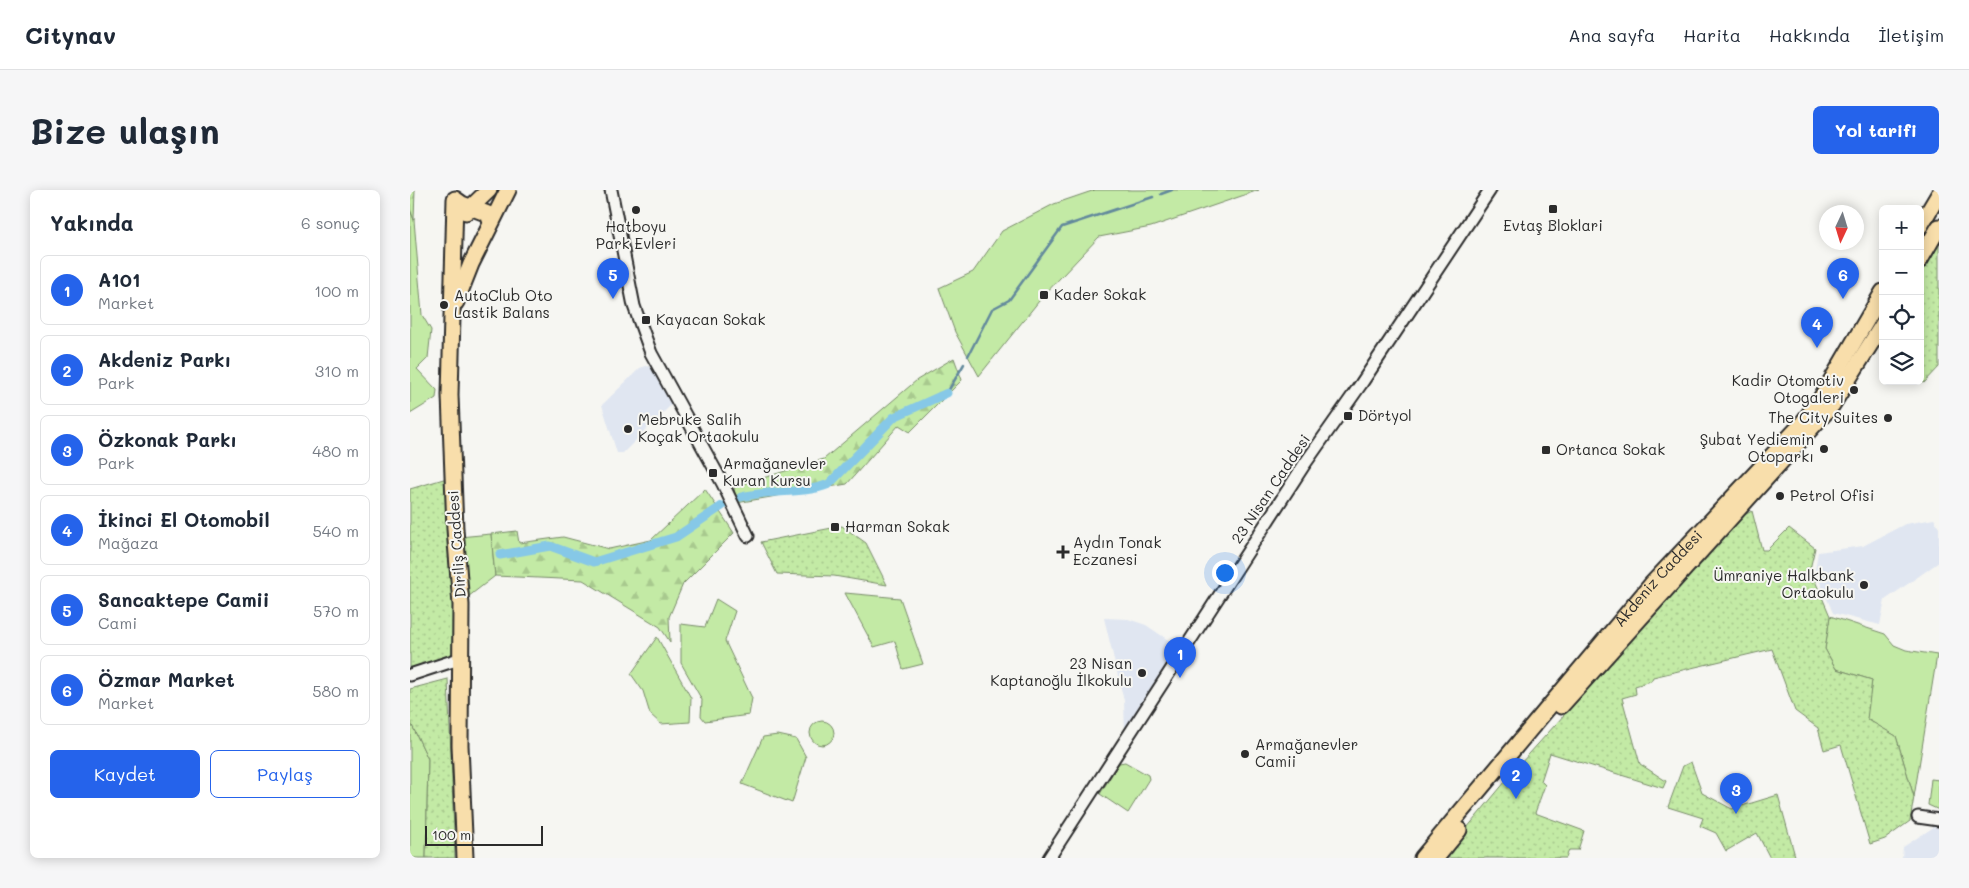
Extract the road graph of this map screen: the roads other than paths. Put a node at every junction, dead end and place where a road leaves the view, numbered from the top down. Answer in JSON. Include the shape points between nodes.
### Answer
{"nodes":[{"id":1,"x":488,"y":190,"type":"edge"},
{"id":2,"x":508,"y":190,"type":"edge"},
{"id":3,"x":611,"y":190,"type":"edge"},
{"id":4,"x":1490,"y":190,"type":"edge"},
{"id":5,"x":455,"y":194,"type":"edge"},
{"id":6,"x":1939,"y":194,"type":"edge"},
{"id":7,"x":470,"y":207,"type":"junction"},
{"id":8,"x":1924,"y":219,"type":"edge"},
{"id":9,"x":492,"y":222,"type":"junction"},
{"id":10,"x":1939,"y":226,"type":"edge"},
{"id":11,"x":454,"y":230,"type":"junction"},
{"id":12,"x":1924,"y":253,"type":"edge"},
{"id":13,"x":453,"y":258,"type":"junction"},
{"id":14,"x":471,"y":264,"type":"junction"},
{"id":15,"x":1881,"y":295,"type":"edge"},
{"id":16,"x":452,"y":310,"type":"junction"},
{"id":17,"x":1879,"y":330,"type":"edge"},
{"id":18,"x":748,"y":536,"type":"dead end"},
{"id":19,"x":462,"y":658,"type":"junction"},
{"id":20,"x":410,"y":675,"type":"edge"},
{"id":21,"x":1918,"y":816,"type":"dead end"},
{"id":22,"x":1939,"y":820,"type":"edge"},
{"id":23,"x":465,"y":858,"type":"edge"},
{"id":24,"x":1048,"y":858,"type":"edge"},
{"id":25,"x":1422,"y":858,"type":"edge"},
{"id":26,"x":1436,"y":858,"type":"edge"}],
"edges":[{"from":1,"to":7,"type":"main road"},
{"from":2,"to":9,"type":"main road"},
{"from":3,"to":18,"type":"street","via":[[634,306],[651,353]]},
{"from":4,"to":24,"type":"street","name":"23 Nisan Caddesi","via":[[1288,488]]},
{"from":5,"to":7,"type":"main road"},
{"from":5,"to":11,"type":"main road","name":"Diriliş Caddesi"},
{"from":6,"to":8,"type":"main road"},
{"from":7,"to":9,"type":"main road","via":[[488,214]]},
{"from":7,"to":11,"type":"main road"},
{"from":9,"to":14,"type":"main road"},
{"from":10,"to":12,"type":"main road"},
{"from":11,"to":13,"type":"main road","name":"Diriliş Caddesi"},
{"from":13,"to":14,"type":"main road"},
{"from":13,"to":16,"type":"main road","name":"Diriliş Caddesi"},
{"from":14,"to":16,"type":"main road"},
{"from":15,"to":25,"type":"main road","name":"Akdeniz Caddesi","via":[[1820,400],[1801,425],[1650,585]]},
{"from":16,"to":19,"type":"main road","name":"Diriliş Caddesi","via":[[450,396]]},
{"from":17,"to":26,"type":"main road","name":"Akdeniz Caddesi","via":[[1832,405],[1539,732]]},
{"from":19,"to":20,"type":"street"},
{"from":19,"to":23,"type":"main road","name":"Diriliş Caddesi","via":[[460,745]]},
{"from":21,"to":22,"type":"street"}]}
